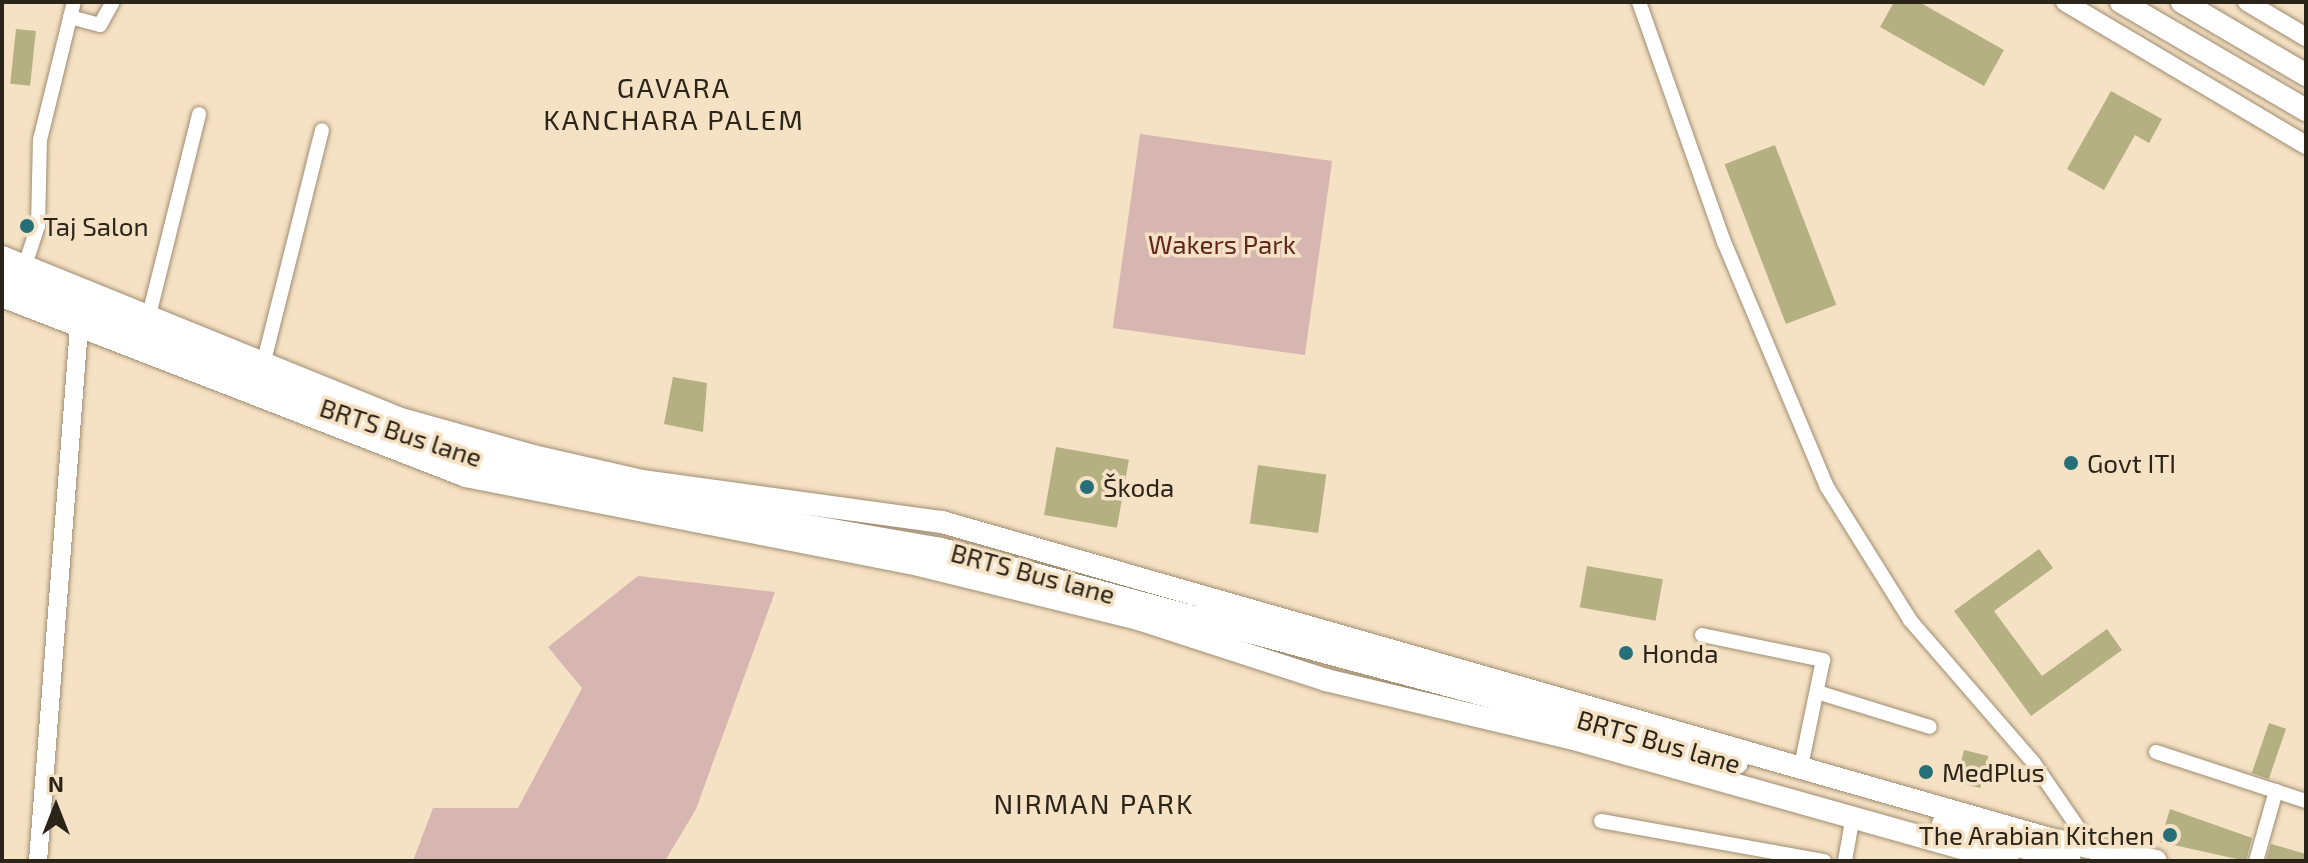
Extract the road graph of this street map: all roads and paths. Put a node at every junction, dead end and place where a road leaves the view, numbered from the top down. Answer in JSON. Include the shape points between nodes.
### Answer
{"nodes":[{"id":1,"x":113,"y":2,"type":"edge"},
{"id":2,"x":1639,"y":2,"type":"edge"},
{"id":3,"x":2065,"y":2,"type":"edge"},
{"id":4,"x":2121,"y":2,"type":"edge"},
{"id":5,"x":2182,"y":2,"type":"edge"},
{"id":6,"x":2247,"y":2,"type":"edge"},
{"id":7,"x":72,"y":9,"type":"edge"},
{"id":8,"x":2306,"y":37,"type":"edge"},
{"id":9,"x":2306,"y":75,"type":"edge"},
{"id":10,"x":2306,"y":110,"type":"edge"},
{"id":11,"x":199,"y":114,"type":"dead end"},
{"id":12,"x":322,"y":130,"type":"dead end"},
{"id":13,"x":2306,"y":145,"type":"edge"},
{"id":14,"x":2,"y":257,"type":"edge"},
{"id":15,"x":25,"y":265,"type":"junction"},
{"id":16,"x":2,"y":276,"type":"edge"},
{"id":17,"x":2,"y":296,"type":"edge"},
{"id":18,"x":81,"y":307,"type":"junction"},
{"id":19,"x":149,"y":315,"type":"junction"},
{"id":20,"x":263,"y":365,"type":"junction"},
{"id":21,"x":1702,"y":635,"type":"dead end"},
{"id":22,"x":1817,"y":692,"type":"junction"},
{"id":23,"x":1930,"y":727,"type":"dead end"},
{"id":24,"x":2156,"y":752,"type":"dead end"},
{"id":25,"x":1801,"y":766,"type":"junction"},
{"id":26,"x":2276,"y":791,"type":"junction"},
{"id":27,"x":2306,"y":801,"type":"edge"},
{"id":28,"x":1853,"y":815,"type":"junction"},
{"id":29,"x":1601,"y":821,"type":"dead end"},
{"id":30,"x":2097,"y":853,"type":"edge"},
{"id":31,"x":1785,"y":858,"type":"edge"},
{"id":32,"x":38,"y":861,"type":"edge"},
{"id":33,"x":1824,"y":861,"type":"edge"},
{"id":34,"x":1845,"y":861,"type":"edge"},
{"id":35,"x":2008,"y":861,"type":"edge"},
{"id":36,"x":2070,"y":861,"type":"edge"},
{"id":37,"x":2156,"y":861,"type":"edge"},
{"id":38,"x":2256,"y":861,"type":"edge"}],
"edges":[{"from":1,"to":7,"type":"street","via":[[100,25]]},
{"from":2,"to":30,"type":"street","via":[[1724,242],[1827,487],[1910,620],[2033,762]]},
{"from":3,"to":13,"type":"street"},
{"from":4,"to":10,"type":"main road"},
{"from":5,"to":9,"type":"main road"},
{"from":6,"to":8,"type":"street"},
{"from":7,"to":15,"type":"street","via":[[40,140],[38,226]]},
{"from":11,"to":19,"type":"street"},
{"from":12,"to":20,"type":"street"},
{"from":14,"to":15,"type":"main road"},
{"from":15,"to":18,"type":"main road"},
{"from":16,"to":18,"type":"main road","name":"BRTS Bus lane"},
{"from":17,"to":18,"type":"main road"},
{"from":18,"to":19,"type":"main road"},
{"from":18,"to":28,"type":"main road","via":[[480,480],[910,563],[1138,619],[1326,680]]},
{"from":18,"to":32,"type":"street"},
{"from":18,"to":36,"type":"main road","name":"BRTS Bus lane","via":[[277,389],[462,454],[654,499],[941,549],[1378,663]]},
{"from":19,"to":20,"type":"main road"},
{"from":20,"to":25,"type":"main road","via":[[398,418],[533,456],[642,481],[942,522]]},
{"from":21,"to":22,"type":"street","via":[[1820,656]]},
{"from":22,"to":23,"type":"street"},
{"from":22,"to":25,"type":"street"},
{"from":24,"to":26,"type":"street"},
{"from":25,"to":30,"type":"main road"},
{"from":26,"to":27,"type":"street"},
{"from":26,"to":38,"type":"street"},
{"from":28,"to":34,"type":"street"},
{"from":28,"to":35,"type":"main road"},
{"from":29,"to":31,"type":"street"},
{"from":30,"to":37,"type":"main road"},
{"from":31,"to":33,"type":"street"}]}
